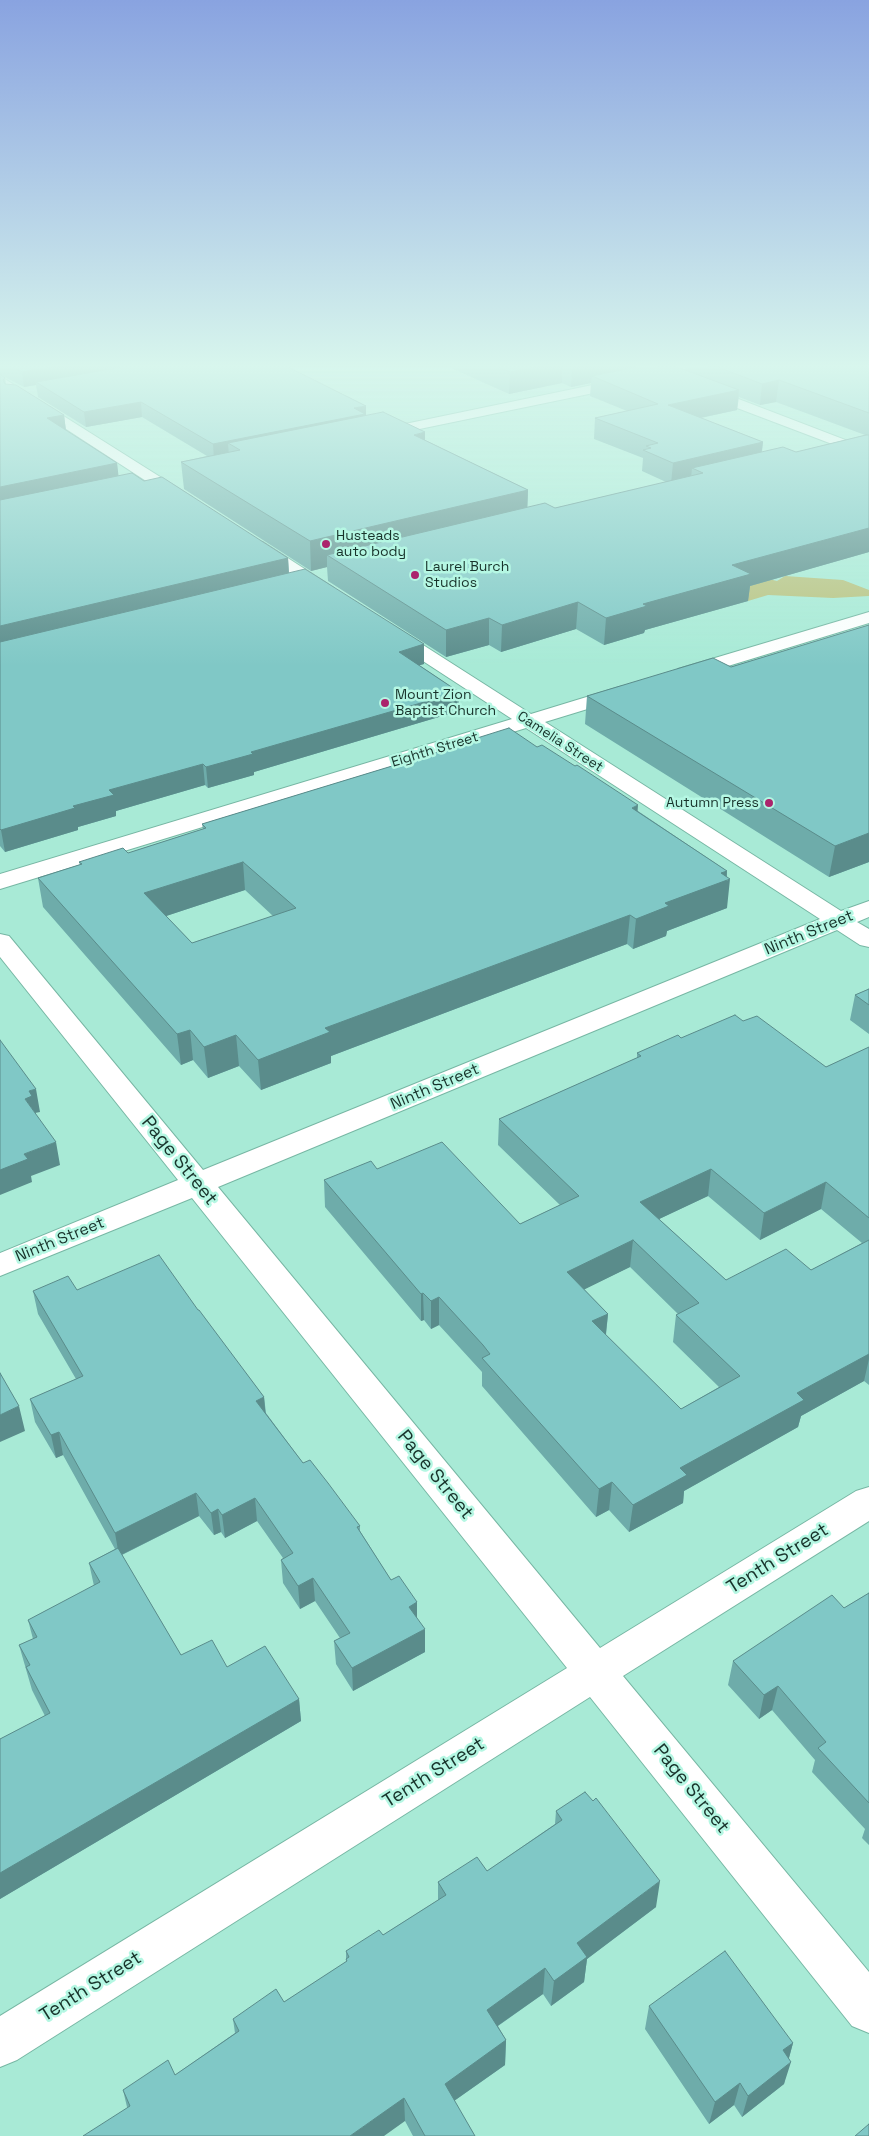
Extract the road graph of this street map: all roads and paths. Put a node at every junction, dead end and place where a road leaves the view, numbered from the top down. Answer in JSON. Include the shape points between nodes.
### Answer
{"nodes":[{"id":1,"x":135,"y":467,"type":"edge"},
{"id":2,"x":175,"y":475,"type":"dead end"},
{"id":3,"x":154,"y":479,"type":"junction"},
{"id":4,"x":132,"y":484,"type":"edge"},
{"id":5,"x":202,"y":510,"type":"edge"},
{"id":6,"x":243,"y":537,"type":"edge"},
{"id":7,"x":328,"y":574,"type":"dead end"},
{"id":8,"x":309,"y":579,"type":"junction"},
{"id":9,"x":290,"y":584,"type":"edge"},
{"id":10,"x":340,"y":600,"type":"edge"},
{"id":11,"x":869,"y":617,"type":"edge"},
{"id":12,"x":379,"y":625,"type":"edge"},
{"id":13,"x":669,"y":678,"type":"edge"},
{"id":14,"x":642,"y":686,"type":"edge"},
{"id":15,"x":527,"y":721,"type":"junction"},
{"id":16,"x":0,"y":882,"type":"edge"},
{"id":17,"x":869,"y":908,"type":"edge"},
{"id":18,"x":840,"y":921,"type":"junction"},
{"id":19,"x":869,"y":940,"type":"edge"},
{"id":20,"x":0,"y":941,"type":"edge"},
{"id":21,"x":198,"y":1184,"type":"junction"},
{"id":22,"x":0,"y":1265,"type":"edge"},
{"id":23,"x":869,"y":1502,"type":"edge"},
{"id":24,"x":597,"y":1672,"type":"junction"},
{"id":25,"x":869,"y":2009,"type":"edge"},
{"id":26,"x":0,"y":2044,"type":"edge"}],
"edges":[{"from":1,"to":3,"type":"street"},
{"from":2,"to":3,"type":"street"},
{"from":3,"to":4,"type":"street"},
{"from":3,"to":5,"type":"street"},
{"from":6,"to":8,"type":"street"},
{"from":7,"to":8,"type":"street"},
{"from":8,"to":9,"type":"street"},
{"from":8,"to":10,"type":"street"},
{"from":11,"to":13,"type":"street"},
{"from":12,"to":15,"type":"street","name":"Camelia Street"},
{"from":14,"to":15,"type":"street","name":"Eighth Street"},
{"from":15,"to":16,"type":"street","name":"Eighth Street"},
{"from":15,"to":18,"type":"street","name":"Camelia Street"},
{"from":17,"to":18,"type":"street","name":"Ninth Street"},
{"from":18,"to":19,"type":"street","name":"Camelia Street"},
{"from":18,"to":21,"type":"street","name":"Ninth Street"},
{"from":20,"to":21,"type":"street","name":"Page Street"},
{"from":21,"to":22,"type":"street","name":"Ninth Street"},
{"from":21,"to":24,"type":"street","name":"Page Street"},
{"from":23,"to":24,"type":"street","name":"Tenth Street"},
{"from":24,"to":25,"type":"street","name":"Page Street"},
{"from":24,"to":26,"type":"street","name":"Tenth Street"}]}
